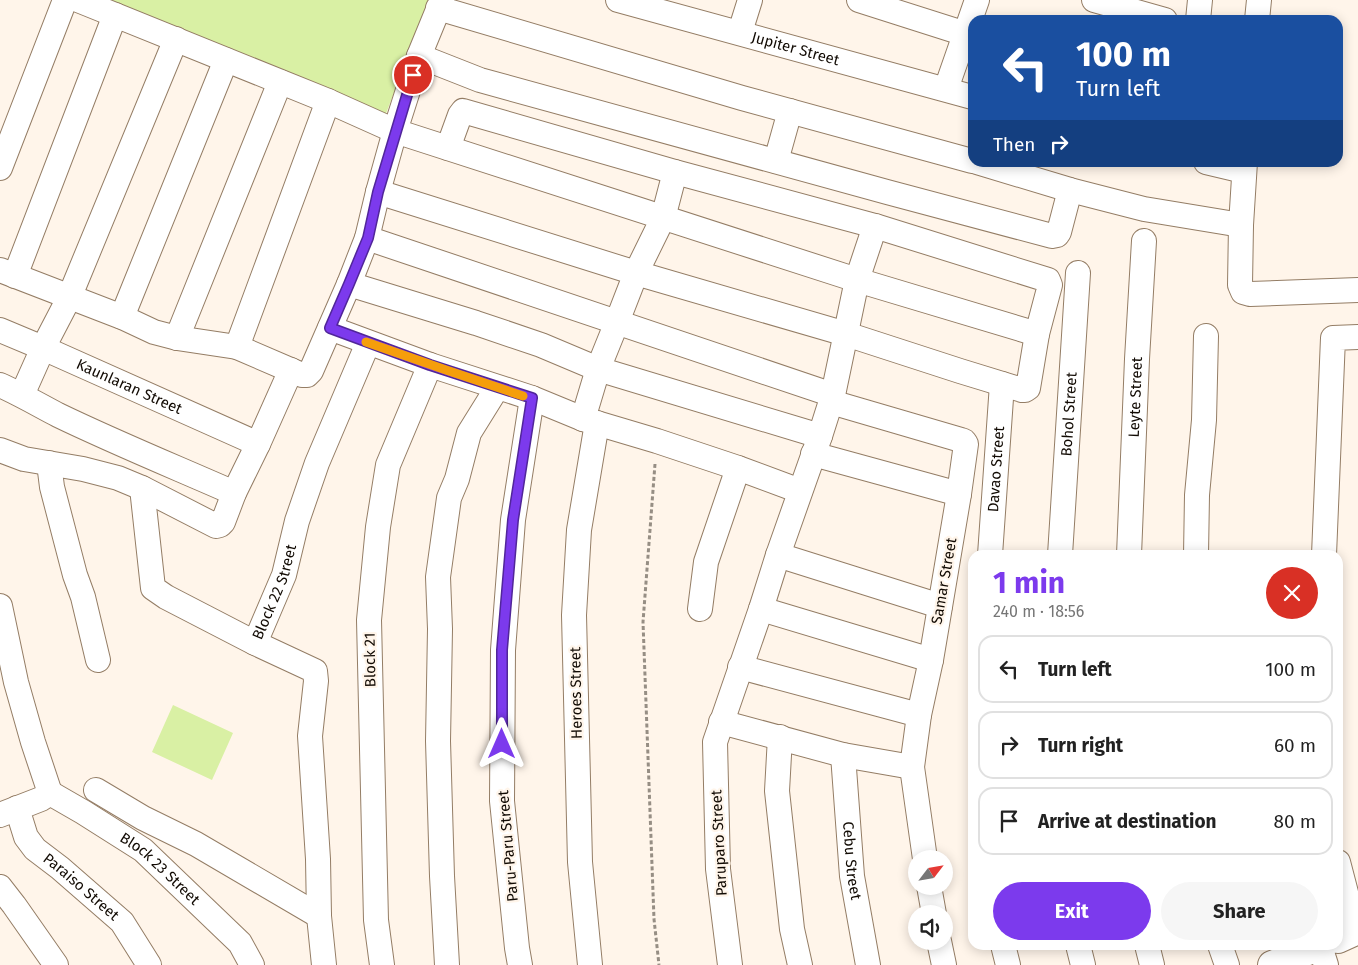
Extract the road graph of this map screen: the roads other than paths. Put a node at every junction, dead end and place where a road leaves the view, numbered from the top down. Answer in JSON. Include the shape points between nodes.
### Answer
{"nodes":[{"id":1,"x":65,"y":0,"type":"edge"},
{"id":2,"x":78,"y":0,"type":"edge"},
{"id":3,"x":618,"y":0,"type":"edge"},
{"id":4,"x":750,"y":0,"type":"edge"},
{"id":5,"x":859,"y":0,"type":"edge"},
{"id":6,"x":976,"y":0,"type":"edge"},
{"id":7,"x":1094,"y":0,"type":"edge"},
{"id":8,"x":1200,"y":0,"type":"edge"},
{"id":9,"x":1259,"y":0,"type":"edge"},
{"id":10,"x":440,"y":4,"type":"edge"},
{"id":11,"x":115,"y":15,"type":"junction"},
{"id":12,"x":973,"y":15,"type":"edge"},
{"id":13,"x":1147,"y":15,"type":"edge"},
{"id":14,"x":1198,"y":15,"type":"edge"},
{"id":15,"x":1258,"y":15,"type":"edge"},
{"id":16,"x":740,"y":32,"type":"junction"},
{"id":17,"x":968,"y":34,"type":"edge"},
{"id":18,"x":968,"y":36,"type":"edge"},
{"id":19,"x":176,"y":39,"type":"junction"},
{"id":20,"x":418,"y":56,"type":"junction"},
{"id":21,"x":226,"y":60,"type":"junction"},
{"id":22,"x":280,"y":82,"type":"junction"},
{"id":23,"x":946,"y":89,"type":"junction"},
{"id":24,"x":968,"y":96,"type":"edge"},
{"id":25,"x":328,"y":101,"type":"junction"},
{"id":26,"x":790,"y":111,"type":"junction"},
{"id":27,"x":395,"y":131,"type":"junction"},
{"id":28,"x":448,"y":148,"type":"junction"},
{"id":29,"x":968,"y":160,"type":"edge"},
{"id":30,"x":776,"y":161,"type":"junction"},
{"id":31,"x":994,"y":167,"type":"edge"},
{"id":32,"x":1245,"y":167,"type":"edge"},
{"id":33,"x":0,"y":168,"type":"edge"},
{"id":34,"x":675,"y":172,"type":"junction"},
{"id":35,"x":1070,"y":190,"type":"junction"},
{"id":36,"x":378,"y":192,"type":"junction"},
{"id":37,"x":663,"y":218,"type":"junction"},
{"id":38,"x":1241,"y":225,"type":"junction"},
{"id":39,"x":875,"y":226,"type":"junction"},
{"id":40,"x":368,"y":238,"type":"junction"},
{"id":41,"x":1144,"y":241,"type":"dead end"},
{"id":42,"x":7,"y":273,"type":"edge"},
{"id":43,"x":636,"y":273,"type":"junction"},
{"id":44,"x":1078,"y":273,"type":"dead end"},
{"id":45,"x":857,"y":280,"type":"junction"},
{"id":46,"x":349,"y":284,"type":"junction"},
{"id":47,"x":1358,"y":290,"type":"edge"},
{"id":48,"x":69,"y":298,"type":"junction"},
{"id":49,"x":122,"y":317,"type":"junction"},
{"id":50,"x":617,"y":322,"type":"junction"},
{"id":51,"x":330,"y":328,"type":"junction"},
{"id":52,"x":0,"y":330,"type":"edge"},
{"id":53,"x":846,"y":334,"type":"junction"},
{"id":54,"x":1037,"y":334,"type":"junction"},
{"id":55,"x":1206,"y":336,"type":"dead end"},
{"id":56,"x":1358,"y":337,"type":"edge"},
{"id":57,"x":177,"y":338,"type":"junction"},
{"id":58,"x":368,"y":343,"type":"junction"},
{"id":59,"x":237,"y":347,"type":"junction"},
{"id":60,"x":43,"y":348,"type":"junction"},
{"id":61,"x":430,"y":365,"type":"junction"},
{"id":62,"x":598,"y":369,"type":"junction"},
{"id":63,"x":291,"y":370,"type":"junction"},
{"id":64,"x":1002,"y":384,"type":"junction"},
{"id":65,"x":0,"y":385,"type":"edge"},
{"id":66,"x":497,"y":388,"type":"junction"},
{"id":67,"x":22,"y":395,"type":"junction"},
{"id":68,"x":532,"y":398,"type":"junction"},
{"id":69,"x":832,"y":398,"type":"junction"},
{"id":70,"x":590,"y":421,"type":"junction"},
{"id":71,"x":258,"y":444,"type":"junction"},
{"id":72,"x":816,"y":445,"type":"junction"},
{"id":73,"x":0,"y":450,"type":"edge"},
{"id":74,"x":49,"y":464,"type":"junction"},
{"id":75,"x":738,"y":468,"type":"junction"},
{"id":76,"x":142,"y":488,"type":"junction"},
{"id":77,"x":800,"y":491,"type":"junction"},
{"id":78,"x":234,"y":492,"type":"junction"},
{"id":79,"x":959,"y":494,"type":"junction"},
{"id":80,"x":990,"y":550,"type":"edge"},
{"id":81,"x":1060,"y":550,"type":"edge"},
{"id":82,"x":1129,"y":550,"type":"edge"},
{"id":83,"x":1196,"y":550,"type":"edge"},
{"id":84,"x":1324,"y":550,"type":"edge"},
{"id":85,"x":778,"y":555,"type":"junction"},
{"id":86,"x":0,"y":606,"type":"edge"},
{"id":87,"x":940,"y":606,"type":"junction"},
{"id":88,"x":700,"y":609,"type":"dead end"},
{"id":89,"x":761,"y":609,"type":"junction"},
{"id":90,"x":255,"y":644,"type":"junction"},
{"id":91,"x":98,"y":660,"type":"dead end"},
{"id":92,"x":931,"y":660,"type":"junction"},
{"id":93,"x":740,"y":667,"type":"junction"},
{"id":94,"x":919,"y":715,"type":"junction"},
{"id":95,"x":721,"y":722,"type":"junction"},
{"id":96,"x":780,"y":737,"type":"junction"},
{"id":97,"x":843,"y":755,"type":"junction"},
{"id":98,"x":912,"y":767,"type":"junction"},
{"id":99,"x":96,"y":790,"type":"dead end"},
{"id":100,"x":50,"y":793,"type":"junction"},
{"id":101,"x":9,"y":812,"type":"edge"},
{"id":102,"x":924,"y":850,"type":"edge"},
{"id":103,"x":0,"y":887,"type":"edge"},
{"id":104,"x":320,"y":916,"type":"junction"},
{"id":105,"x":941,"y":950,"type":"edge"},
{"id":106,"x":1004,"y":950,"type":"edge"},
{"id":107,"x":1079,"y":950,"type":"edge"},
{"id":108,"x":1148,"y":950,"type":"edge"},
{"id":109,"x":1222,"y":950,"type":"edge"},
{"id":110,"x":1307,"y":950,"type":"edge"},
{"id":111,"x":1282,"y":956,"type":"edge"},
{"id":112,"x":56,"y":965,"type":"edge"},
{"id":113,"x":149,"y":965,"type":"edge"},
{"id":114,"x":252,"y":965,"type":"edge"},
{"id":115,"x":324,"y":965,"type":"edge"},
{"id":116,"x":382,"y":965,"type":"edge"},
{"id":117,"x":447,"y":965,"type":"edge"},
{"id":118,"x":520,"y":965,"type":"edge"},
{"id":119,"x":590,"y":965,"type":"edge"},
{"id":120,"x":730,"y":965,"type":"edge"},
{"id":121,"x":800,"y":965,"type":"edge"},
{"id":122,"x":868,"y":965,"type":"edge"},
{"id":123,"x":944,"y":965,"type":"edge"},
{"id":124,"x":1008,"y":965,"type":"edge"},
{"id":125,"x":1083,"y":965,"type":"edge"},
{"id":126,"x":1152,"y":965,"type":"edge"},
{"id":127,"x":1227,"y":965,"type":"edge"}],
"edges":[{"from":1,"to":33,"type":"street"},
{"from":2,"to":11,"type":"street"},
{"from":3,"to":16,"type":"street","name":"Jupiter Street"},
{"from":4,"to":16,"type":"street"},
{"from":5,"to":17,"type":"street"},
{"from":6,"to":12,"type":"street"},
{"from":7,"to":13,"type":"street"},
{"from":8,"to":14,"type":"street"},
{"from":9,"to":15,"type":"street"},
{"from":10,"to":20,"type":"street"},
{"from":10,"to":26,"type":"street"},
{"from":11,"to":19,"type":"street"},
{"from":11,"to":42,"type":"street"},
{"from":16,"to":23,"type":"street","name":"Jupiter Street"},
{"from":18,"to":23,"type":"street"},
{"from":19,"to":21,"type":"street"},
{"from":19,"to":48,"type":"street"},
{"from":20,"to":27,"type":"street"},
{"from":20,"to":30,"type":"street","via":[[480,80]]},
{"from":21,"to":22,"type":"street"},
{"from":21,"to":49,"type":"street"},
{"from":22,"to":25,"type":"street"},
{"from":22,"to":57,"type":"street"},
{"from":23,"to":24,"type":"street","name":"Jupiter Street"},
{"from":25,"to":27,"type":"street"},
{"from":25,"to":59,"type":"street"},
{"from":26,"to":29,"type":"street"},
{"from":26,"to":30,"type":"street"},
{"from":27,"to":28,"type":"street"},
{"from":27,"to":36,"type":"street"},
{"from":28,"to":34,"type":"street","via":[[463,111]]},
{"from":28,"to":37,"type":"street"},
{"from":30,"to":35,"type":"street","via":[[1052,236],[1059,232]]},
{"from":31,"to":35,"type":"street"},
{"from":32,"to":38,"type":"street"},
{"from":34,"to":37,"type":"street","name":"Heroes Street"},
{"from":34,"to":39,"type":"street"},
{"from":35,"to":38,"type":"street","via":[[1144,209]]},
{"from":36,"to":40,"type":"street"},
{"from":36,"to":43,"type":"street"},
{"from":37,"to":43,"type":"street","name":"Heroes Street"},
{"from":37,"to":45,"type":"street"},
{"from":38,"to":47,"type":"street","via":[[1240,285],[1243,292]]},
{"from":39,"to":45,"type":"street","name":"Paruparo Street"},
{"from":39,"to":54,"type":"street","via":[[1048,280],[1050,284]]},
{"from":40,"to":46,"type":"street"},
{"from":40,"to":50,"type":"street"},
{"from":41,"to":82,"type":"street","name":"Leyte Street"},
{"from":42,"to":48,"type":"street"},
{"from":43,"to":50,"type":"street","name":"Heroes Street"},
{"from":43,"to":53,"type":"street"},
{"from":44,"to":81,"type":"street","name":"Bohol Street"},
{"from":45,"to":53,"type":"street","name":"Paruparo Street"},
{"from":45,"to":54,"type":"street"},
{"from":46,"to":51,"type":"street"},
{"from":46,"to":62,"type":"street","via":[[476,323]]},
{"from":48,"to":49,"type":"street"},
{"from":48,"to":60,"type":"street"},
{"from":49,"to":57,"type":"street","via":[[154,332]]},
{"from":50,"to":62,"type":"street","name":"Heroes Street"},
{"from":50,"to":69,"type":"street"},
{"from":51,"to":58,"type":"street"},
{"from":51,"to":63,"type":"street","via":[[312,371],[302,375]]},
{"from":52,"to":60,"type":"street","name":"Kaunlaran Street"},
{"from":53,"to":64,"type":"street"},
{"from":53,"to":69,"type":"street","name":"Paruparo Street"},
{"from":54,"to":64,"type":"street","via":[[1028,388],[1022,390]]},
{"from":55,"to":83,"type":"street"},
{"from":56,"to":84,"type":"street","via":[[1333,338]]},
{"from":57,"to":59,"type":"street"},
{"from":58,"to":61,"type":"street"},
{"from":58,"to":90,"type":"street","name":"Block 22 Street","via":[[318,463],[297,521],[284,575]]},
{"from":59,"to":63,"type":"street"},
{"from":60,"to":67,"type":"street"},
{"from":60,"to":71,"type":"street","name":"Kaunlaran Street"},
{"from":61,"to":66,"type":"street"},
{"from":61,"to":116,"type":"street","name":"Block 21","via":[[388,465],[369,620],[376,920]]},
{"from":62,"to":70,"type":"street","name":"Heroes Street"},
{"from":62,"to":72,"type":"street"},
{"from":63,"to":71,"type":"street"},
{"from":64,"to":80,"type":"street","name":"Davao Street"},
{"from":65,"to":67,"type":"street"},
{"from":66,"to":68,"type":"street"},
{"from":66,"to":117,"type":"street","via":[[469,434],[450,498],[438,577],[438,741]]},
{"from":67,"to":78,"type":"street","via":[[76,423]]},
{"from":68,"to":70,"type":"street"},
{"from":68,"to":118,"type":"street","name":"Paru-Paru Street","via":[[513,520],[502,650],[502,801]]},
{"from":69,"to":72,"type":"street","name":"Paruparo Street"},
{"from":69,"to":79,"type":"street","name":"Samar Street","via":[[964,441]]},
{"from":70,"to":75,"type":"street"},
{"from":70,"to":119,"type":"street","name":"Heroes Street","via":[[574,615],[580,862]]},
{"from":71,"to":78,"type":"street"},
{"from":72,"to":77,"type":"street","name":"Paruparo Street"},
{"from":72,"to":79,"type":"street"},
{"from":73,"to":74,"type":"street"},
{"from":74,"to":76,"type":"street","via":[[101,473]]},
{"from":74,"to":91,"type":"street","via":[[74,575],[83,597]]},
{"from":75,"to":77,"type":"street"},
{"from":75,"to":88,"type":"street","via":[[706,562]]},
{"from":76,"to":78,"type":"street","via":[[216,526],[223,522]]},
{"from":76,"to":90,"type":"street","via":[[153,588]]},
{"from":77,"to":85,"type":"street","name":"Paruparo Street"},
{"from":79,"to":87,"type":"street","name":"Samar Street"},
{"from":85,"to":87,"type":"street"},
{"from":85,"to":89,"type":"street","name":"Paruparo Street"},
{"from":86,"to":100,"type":"street","via":[[16,682]]},
{"from":87,"to":92,"type":"street","name":"Samar Street"},
{"from":89,"to":92,"type":"street"},
{"from":89,"to":93,"type":"street","name":"Paruparo Street"},
{"from":90,"to":104,"type":"street","name":"Block 22 Street","via":[[315,671],[310,736]]},
{"from":92,"to":94,"type":"street","name":"Samar Street"},
{"from":93,"to":94,"type":"street"},
{"from":93,"to":95,"type":"street","name":"Paruparo Street"},
{"from":94,"to":98,"type":"street","name":"Samar Street"},
{"from":95,"to":96,"type":"street"},
{"from":95,"to":120,"type":"street","name":"Paruparo Street","via":[[715,742],[718,869]]},
{"from":96,"to":97,"type":"street"},
{"from":96,"to":121,"type":"street","via":[[777,791],[792,929]]},
{"from":97,"to":98,"type":"street"},
{"from":97,"to":122,"type":"street","name":"Cebu Street","via":[[852,876]]},
{"from":98,"to":102,"type":"street","name":"Samar Street"},
{"from":99,"to":104,"type":"street"},
{"from":100,"to":101,"type":"street"},
{"from":100,"to":114,"type":"street","name":"Block 23 Street","via":[[143,850],[240,943]]},
{"from":101,"to":113,"type":"street","name":"Paraiso Street","via":[[35,849],[122,922]]},
{"from":103,"to":112,"type":"street"},
{"from":104,"to":115,"type":"street","name":"Block 22 Street"},
{"from":105,"to":123,"type":"street"},
{"from":106,"to":124,"type":"street"},
{"from":107,"to":125,"type":"street"},
{"from":108,"to":126,"type":"street"},
{"from":109,"to":127,"type":"street"},
{"from":110,"to":111,"type":"street"}]}
